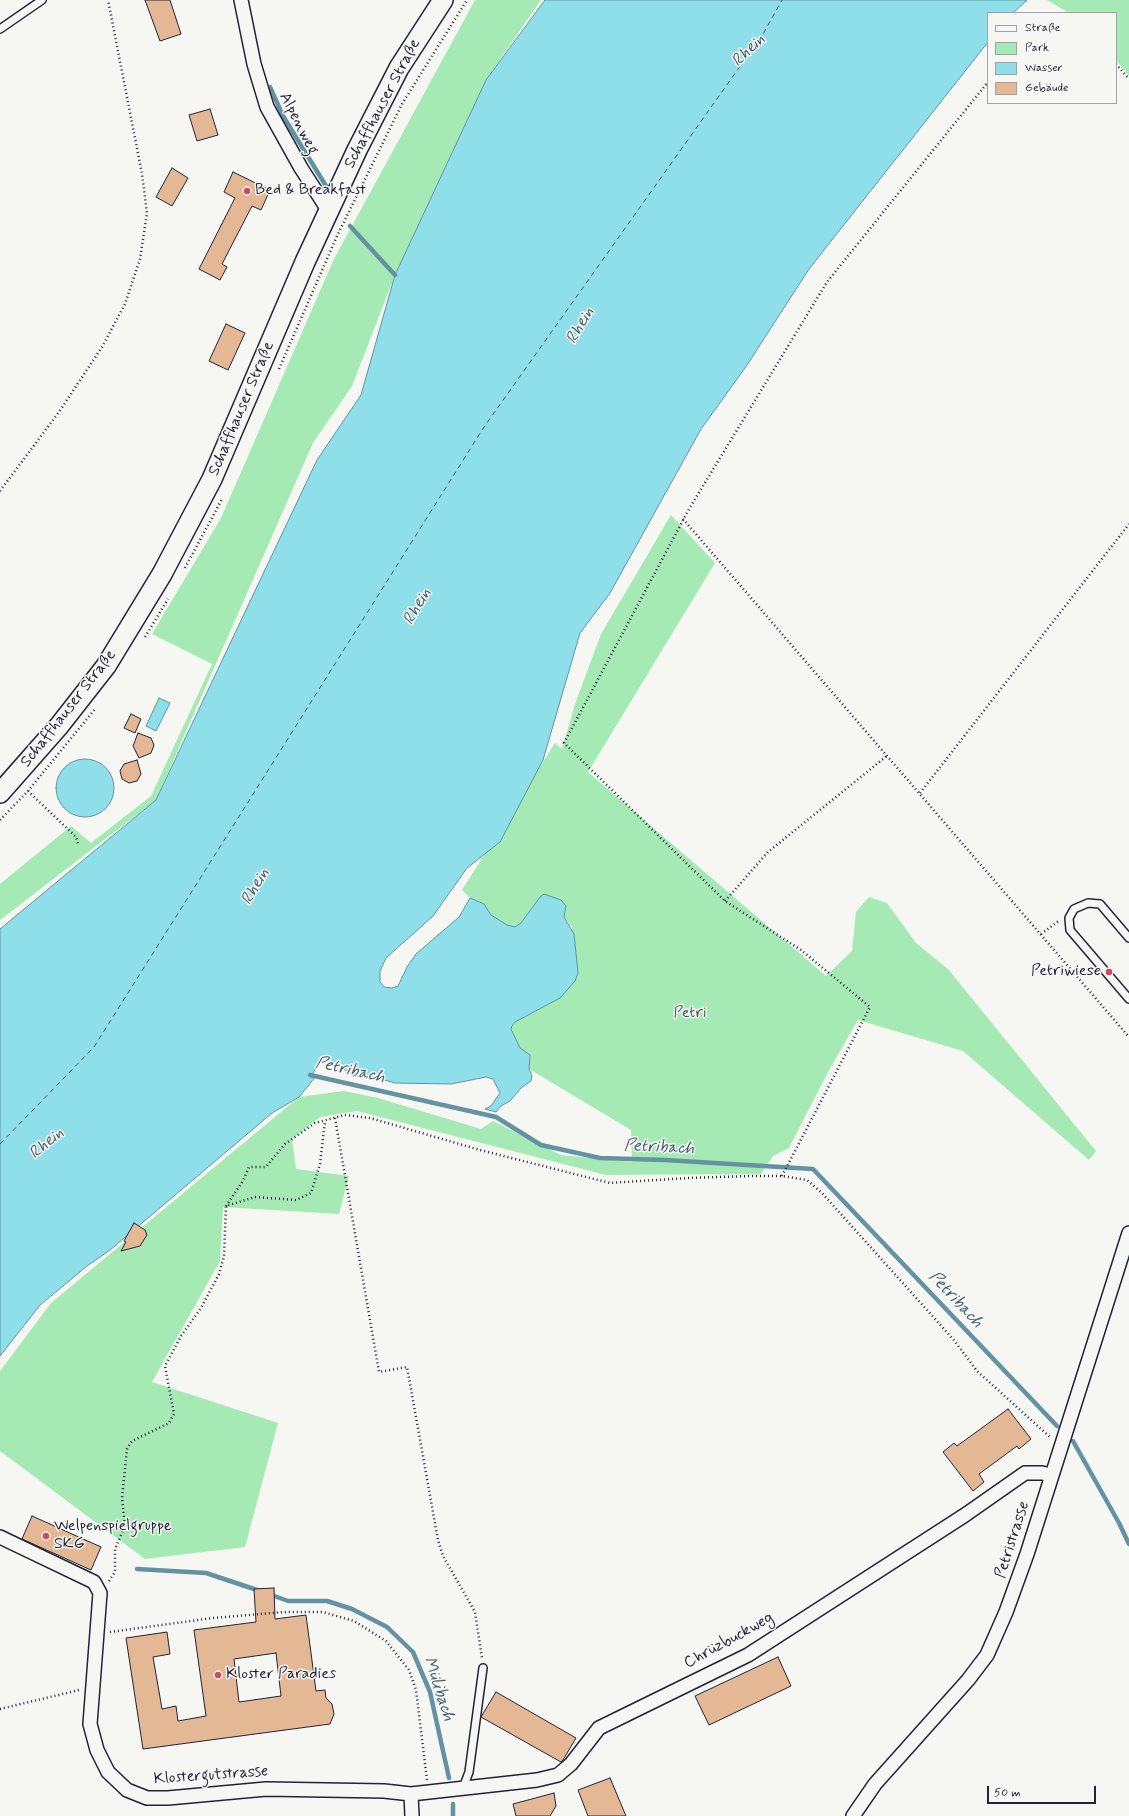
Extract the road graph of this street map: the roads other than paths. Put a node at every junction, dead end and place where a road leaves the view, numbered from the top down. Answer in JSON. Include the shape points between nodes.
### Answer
{"nodes":[{"id":1,"x":42,"y":0,"type":"edge"},
{"id":2,"x":241,"y":0,"type":"edge"},
{"id":3,"x":443,"y":0,"type":"edge"},
{"id":4,"x":0,"y":29,"type":"edge"},
{"id":5,"x":328,"y":210,"type":"junction"},
{"id":6,"x":0,"y":793,"type":"edge"},
{"id":7,"x":1129,"y":938,"type":"edge"},
{"id":8,"x":1129,"y":999,"type":"edge"},
{"id":9,"x":1129,"y":1233,"type":"edge"},
{"id":10,"x":1051,"y":1475,"type":"junction"},
{"id":11,"x":0,"y":1537,"type":"edge"},
{"id":12,"x":483,"y":1668,"type":"road end"},
{"id":13,"x":463,"y":1788,"type":"junction"},
{"id":14,"x":411,"y":1794,"type":"junction"},
{"id":15,"x":412,"y":1816,"type":"edge"},
{"id":16,"x":853,"y":1816,"type":"edge"}],
"edges":[{"from":1,"to":4,"type":"lane"},
{"from":2,"to":5,"type":"street","name":"Alpenweg","via":[[252,54],[267,107]]},
{"from":3,"to":5,"type":"main road","name":"Schaffhauser Straße","via":[[399,68]]},
{"from":5,"to":6,"type":"main road","name":"Schaffhauser Straße","via":[[212,479],[162,574],[106,666],[59,726]]},
{"from":7,"to":8,"type":"lane","via":[[1100,904],[1088,903],[1074,909],[1069,918],[1070,930]]},
{"from":9,"to":10,"type":"street","name":"Petristrasse"},
{"from":10,"to":13,"type":"street","name":"Chrüzbuckweg","via":[[1025,1472],[965,1515],[748,1655],[599,1728],[571,1764],[558,1775],[537,1780]]},
{"from":10,"to":16,"type":"street","name":"Petristrasse","via":[[1027,1554],[987,1655],[968,1680],[875,1784]]},
{"from":11,"to":14,"type":"street","name":"Klostergutstrasse","via":[[94,1582],[100,1593],[90,1724],[97,1750],[108,1772],[127,1790],[146,1798],[266,1789],[384,1791]]},
{"from":12,"to":13,"type":"lane","via":[[469,1772]]},
{"from":13,"to":14,"type":"street","name":"Chrüzbuckweg"},
{"from":14,"to":15,"type":"street"}]}
